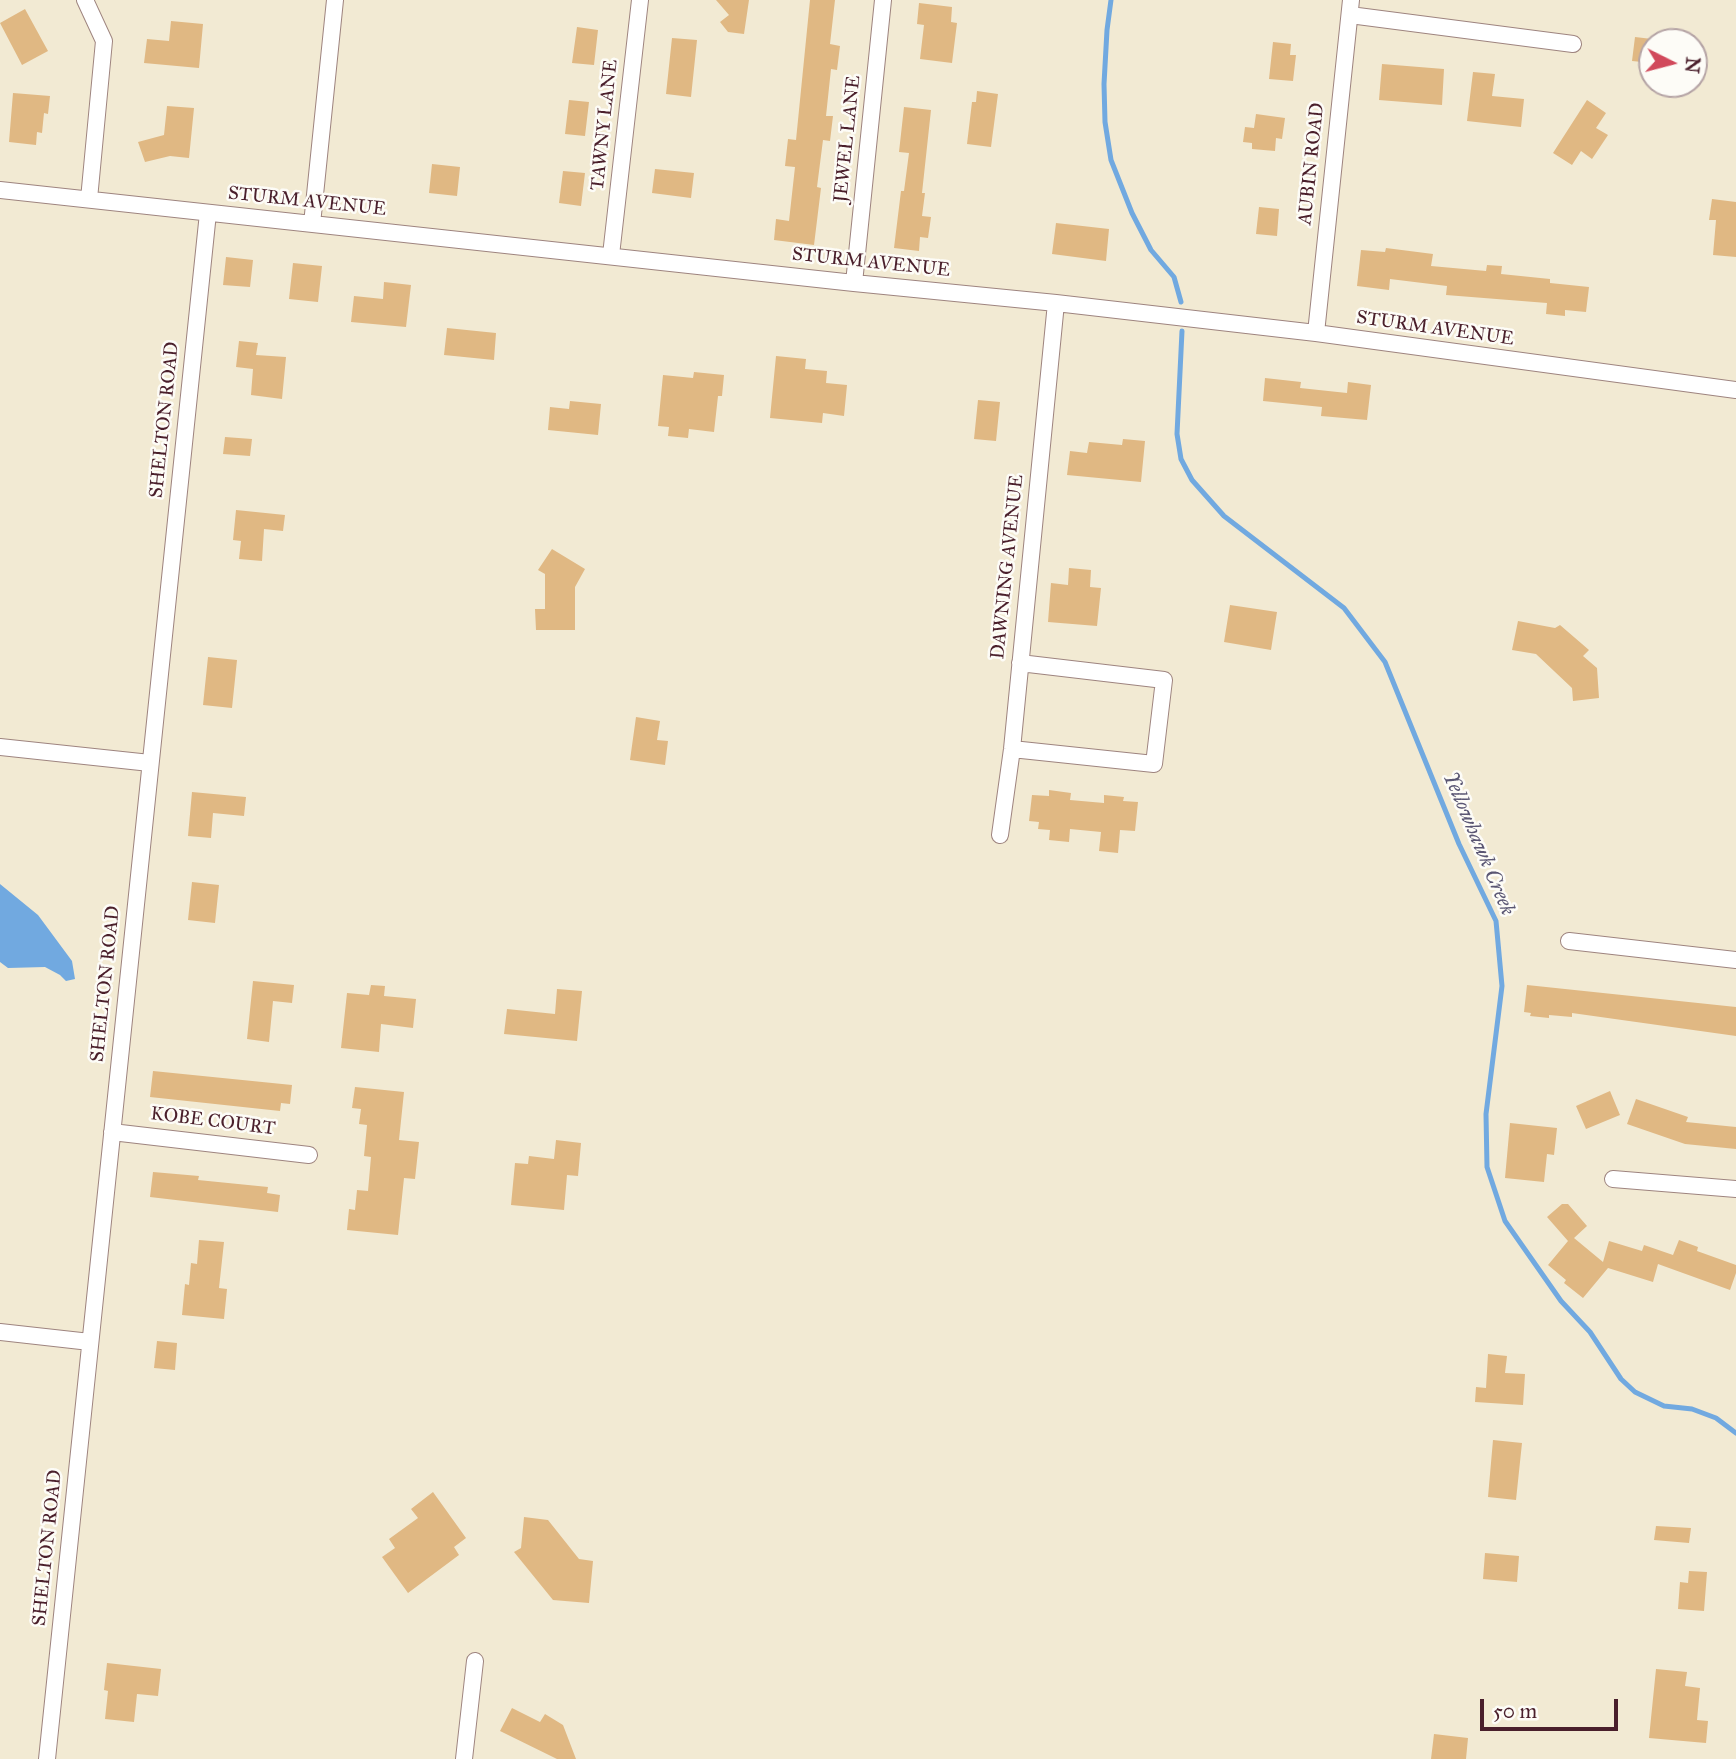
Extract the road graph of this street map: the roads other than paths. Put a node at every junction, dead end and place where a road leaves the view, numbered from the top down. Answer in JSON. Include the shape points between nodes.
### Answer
{"nodes":[{"id":1,"x":85,"y":0,"type":"edge"},
{"id":2,"x":335,"y":0,"type":"edge"},
{"id":3,"x":640,"y":0,"type":"edge"},
{"id":4,"x":883,"y":0,"type":"edge"},
{"id":5,"x":1350,"y":8,"type":"edge"},
{"id":6,"x":1573,"y":44,"type":"dead end"},
{"id":7,"x":0,"y":190,"type":"edge"},
{"id":8,"x":89,"y":199,"type":"junction"},
{"id":9,"x":208,"y":213,"type":"junction"},
{"id":10,"x":312,"y":224,"type":"junction"},
{"id":11,"x":611,"y":255,"type":"junction"},
{"id":12,"x":854,"y":283,"type":"junction"},
{"id":13,"x":1056,"y":303,"type":"junction"},
{"id":14,"x":1315,"y":333,"type":"junction"},
{"id":15,"x":1736,"y":390,"type":"edge"},
{"id":16,"x":1020,"y":663,"type":"junction"},
{"id":17,"x":0,"y":747,"type":"edge"},
{"id":18,"x":1012,"y":750,"type":"junction"},
{"id":19,"x":150,"y":763,"type":"junction"},
{"id":20,"x":1000,"y":835,"type":"dead end"},
{"id":21,"x":1569,"y":941,"type":"dead end"},
{"id":22,"x":1736,"y":960,"type":"edge"},
{"id":23,"x":112,"y":1132,"type":"junction"},
{"id":24,"x":309,"y":1155,"type":"dead end"},
{"id":25,"x":1613,"y":1179,"type":"dead end"},
{"id":26,"x":1736,"y":1189,"type":"edge"},
{"id":27,"x":0,"y":1332,"type":"edge"},
{"id":28,"x":90,"y":1342,"type":"junction"},
{"id":29,"x":475,"y":1661,"type":"dead end"},
{"id":30,"x":47,"y":1759,"type":"edge"},
{"id":31,"x":464,"y":1759,"type":"edge"}],
"edges":[{"from":1,"to":8,"type":"street","via":[[104,41]]},
{"from":2,"to":10,"type":"street"},
{"from":3,"to":11,"type":"street","name":"TAWNY LANE"},
{"from":4,"to":12,"type":"street","name":"JEWEL LANE"},
{"from":5,"to":6,"type":"street"},
{"from":5,"to":14,"type":"street","name":"AUBIN ROAD"},
{"from":7,"to":8,"type":"street","name":"STURM AVENUE"},
{"from":8,"to":9,"type":"street","name":"STURM AVENUE"},
{"from":9,"to":10,"type":"street","name":"STURM AVENUE"},
{"from":9,"to":19,"type":"street","name":"SHELTON ROAD"},
{"from":10,"to":11,"type":"street","name":"STURM AVENUE"},
{"from":11,"to":12,"type":"street","name":"STURM AVENUE"},
{"from":12,"to":13,"type":"street","name":"STURM AVENUE"},
{"from":13,"to":14,"type":"street","name":"STURM AVENUE"},
{"from":13,"to":16,"type":"street","name":"DAWNING AVENUE"},
{"from":14,"to":15,"type":"street","name":"STURM AVENUE"},
{"from":16,"to":18,"type":"street","name":"DAWNING AVENUE"},
{"from":16,"to":18,"type":"street","via":[[1164,680],[1154,764]]},
{"from":17,"to":19,"type":"street"},
{"from":18,"to":20,"type":"street","name":"DAWNING AVENUE"},
{"from":19,"to":23,"type":"street","name":"SHELTON ROAD"},
{"from":21,"to":22,"type":"street"},
{"from":23,"to":24,"type":"street","name":"KOBE COURT"},
{"from":23,"to":28,"type":"street","name":"SHELTON ROAD"},
{"from":25,"to":26,"type":"street"},
{"from":27,"to":28,"type":"street"},
{"from":28,"to":30,"type":"street","name":"SHELTON ROAD"},
{"from":29,"to":31,"type":"street"}]}
